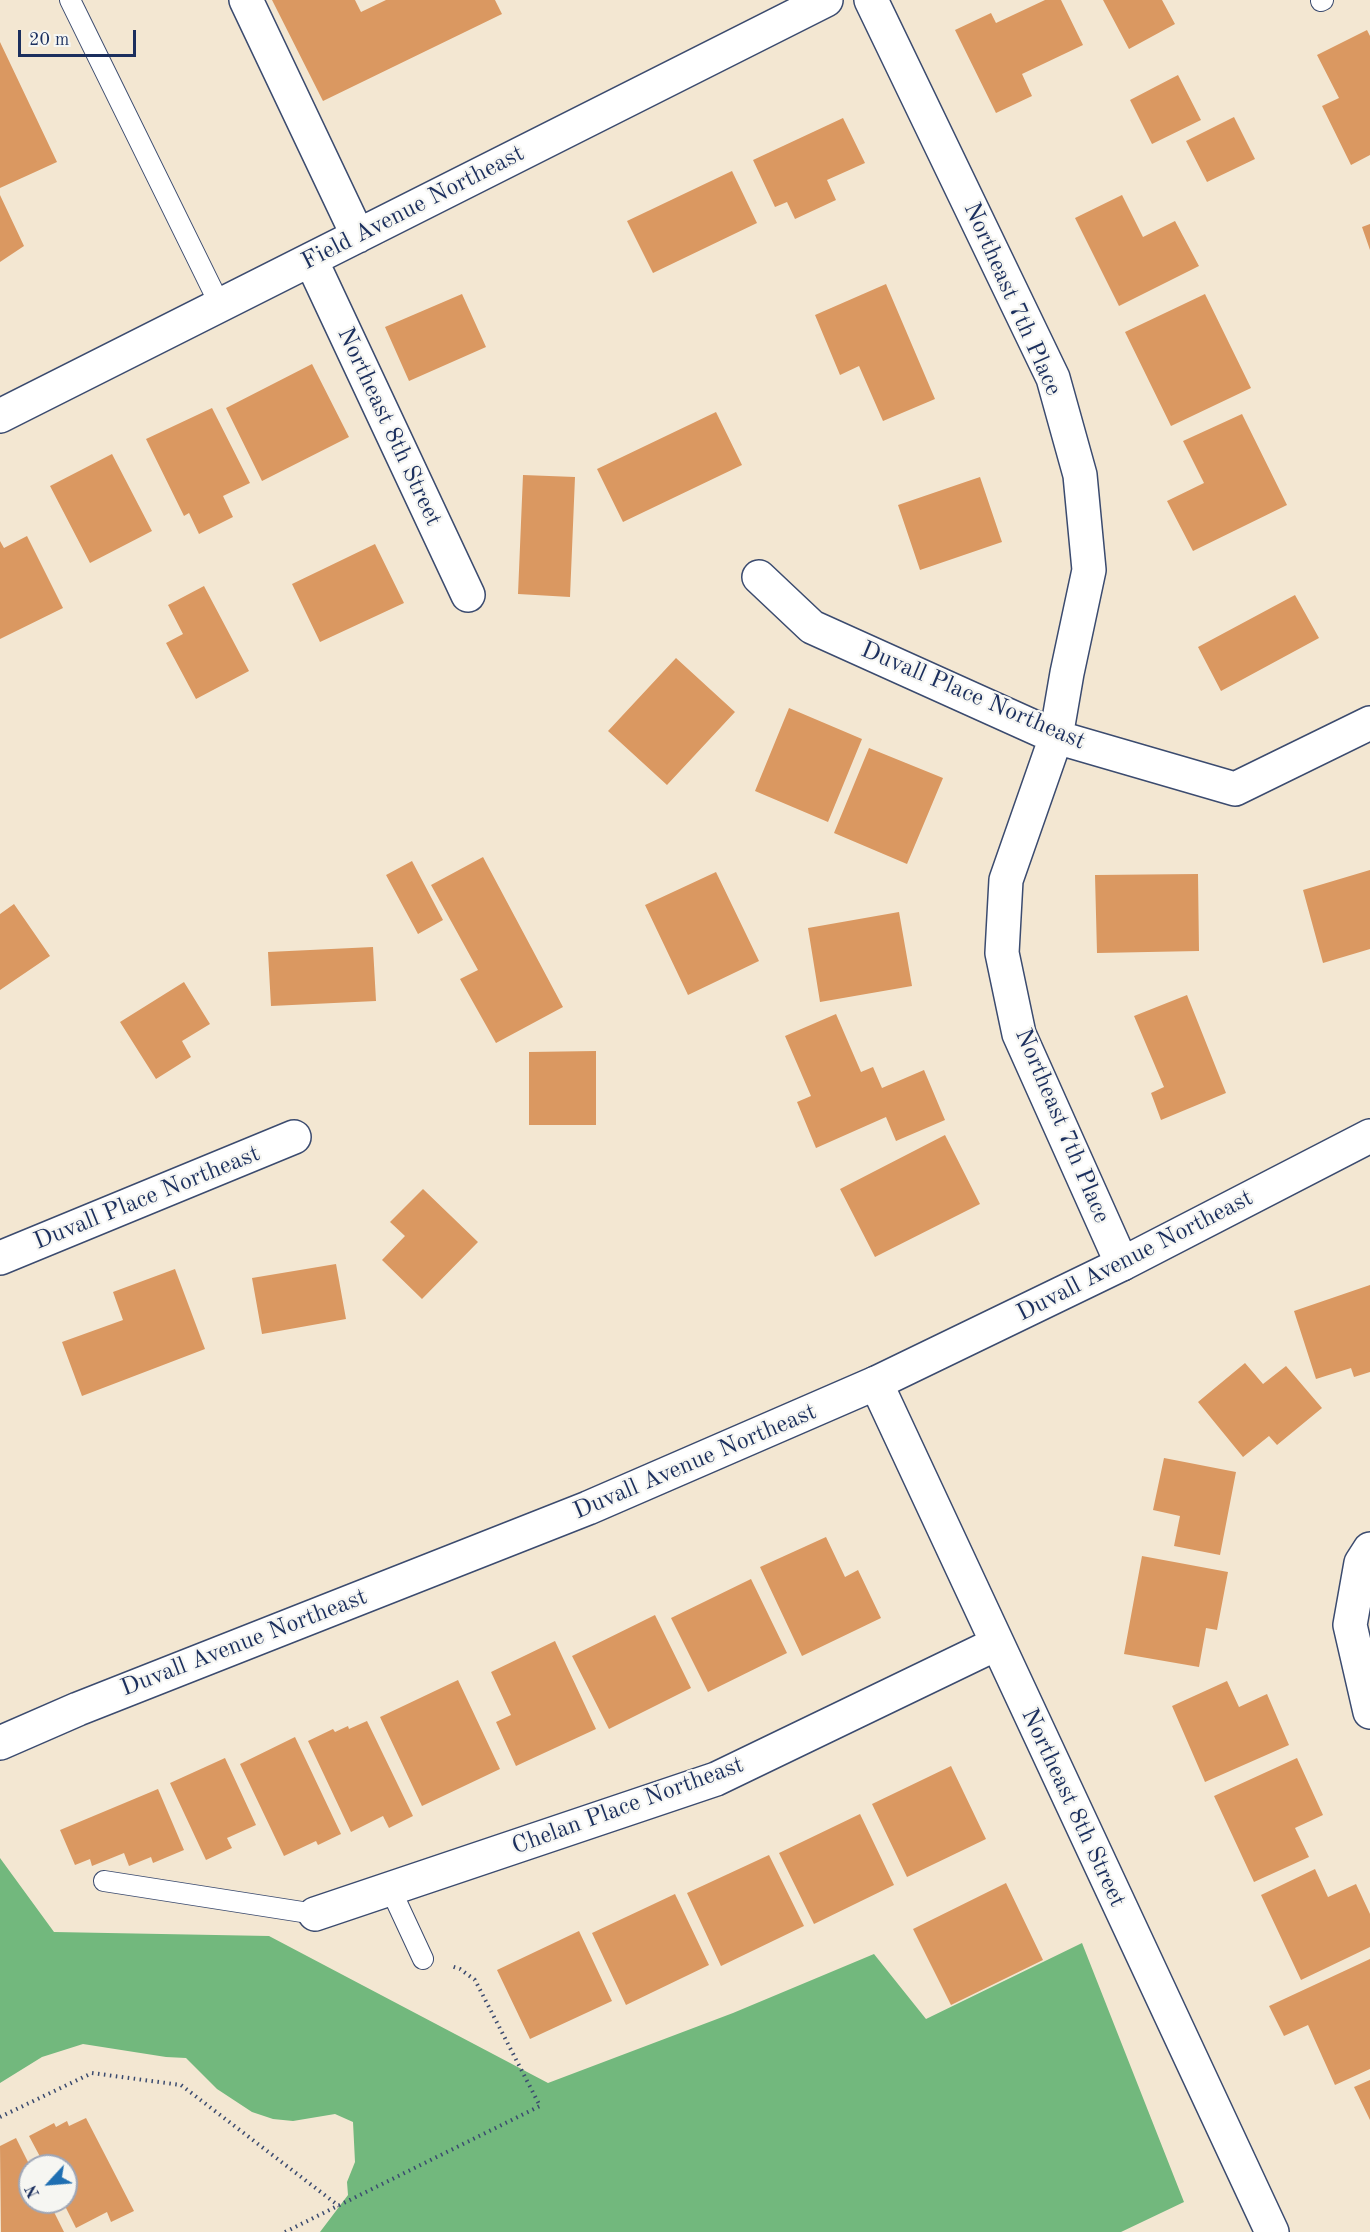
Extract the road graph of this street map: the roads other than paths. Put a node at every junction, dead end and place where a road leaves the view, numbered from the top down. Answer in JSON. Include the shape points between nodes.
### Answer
{"nodes":[{"id":1,"x":70,"y":0,"type":"edge"},
{"id":2,"x":246,"y":0,"type":"edge"},
{"id":3,"x":826,"y":0,"type":"edge"},
{"id":4,"x":871,"y":0,"type":"edge"},
{"id":5,"x":358,"y":236,"type":"junction"},
{"id":6,"x":311,"y":260,"type":"junction"},
{"id":7,"x":220,"y":306,"type":"junction"},
{"id":8,"x":0,"y":416,"type":"edge"},
{"id":9,"x":759,"y":577,"type":"dead end"},
{"id":10,"x":468,"y":595,"type":"dead end"},
{"id":11,"x":1370,"y":723,"type":"edge"},
{"id":12,"x":1056,"y":737,"type":"junction"},
{"id":13,"x":1370,"y":1136,"type":"edge"},
{"id":14,"x":294,"y":1137,"type":"dead end"},
{"id":15,"x":0,"y":1258,"type":"edge"},
{"id":16,"x":1122,"y":1264,"type":"junction"},
{"id":17,"x":876,"y":1383,"type":"junction"},
{"id":18,"x":1370,"y":1550,"type":"edge"},
{"id":19,"x":996,"y":1644,"type":"junction"},
{"id":20,"x":1370,"y":1712,"type":"edge"},
{"id":21,"x":0,"y":1743,"type":"edge"},
{"id":22,"x":104,"y":1881,"type":"dead end"},
{"id":23,"x":390,"y":1888,"type":"junction"},
{"id":24,"x":315,"y":1914,"type":"joint"},
{"id":25,"x":423,"y":1959,"type":"road end"},
{"id":26,"x":1272,"y":2232,"type":"edge"}],
"edges":[{"from":1,"to":7,"type":"lane"},
{"from":2,"to":5,"type":"street"},
{"from":3,"to":5,"type":"street","name":"Field Avenue Northeast"},
{"from":4,"to":12,"type":"street","name":"Northeast 7th Place","via":[[1053,378],[1080,475],[1089,570]]},
{"from":5,"to":6,"type":"street","name":"Field Avenue Northeast"},
{"from":6,"to":7,"type":"street","name":"Field Avenue Northeast"},
{"from":6,"to":10,"type":"street","name":"Northeast 8th Street"},
{"from":7,"to":8,"type":"street","name":"Field Avenue Northeast"},
{"from":9,"to":12,"type":"street","name":"Duvall Place Northeast","via":[[812,627]]},
{"from":11,"to":12,"type":"street","name":"Duvall Place Northeast","via":[[1235,789]]},
{"from":12,"to":16,"type":"street","name":"Northeast 7th Place","via":[[1006,880],[1002,953],[1019,1034]]},
{"from":13,"to":16,"type":"street","name":"Duvall Avenue Northeast"},
{"from":14,"to":15,"type":"street","name":"Duvall Place Northeast"},
{"from":16,"to":17,"type":"street","name":"Duvall Avenue Northeast"},
{"from":17,"to":19,"type":"street","name":"Northeast 8th Street"},
{"from":17,"to":21,"type":"street","name":"Duvall Avenue Northeast","via":[[588,1508],[78,1708]]},
{"from":18,"to":20,"type":"street","via":[[1361,1563],[1350,1625]]},
{"from":19,"to":23,"type":"street","name":"Chelan Place Northeast","via":[[716,1779]]},
{"from":19,"to":26,"type":"street","name":"Northeast 8th Street"},
{"from":22,"to":24,"type":"lane"},
{"from":23,"to":24,"type":"street","name":"Chelan Place Northeast"},
{"from":23,"to":25,"type":"lane"}]}
